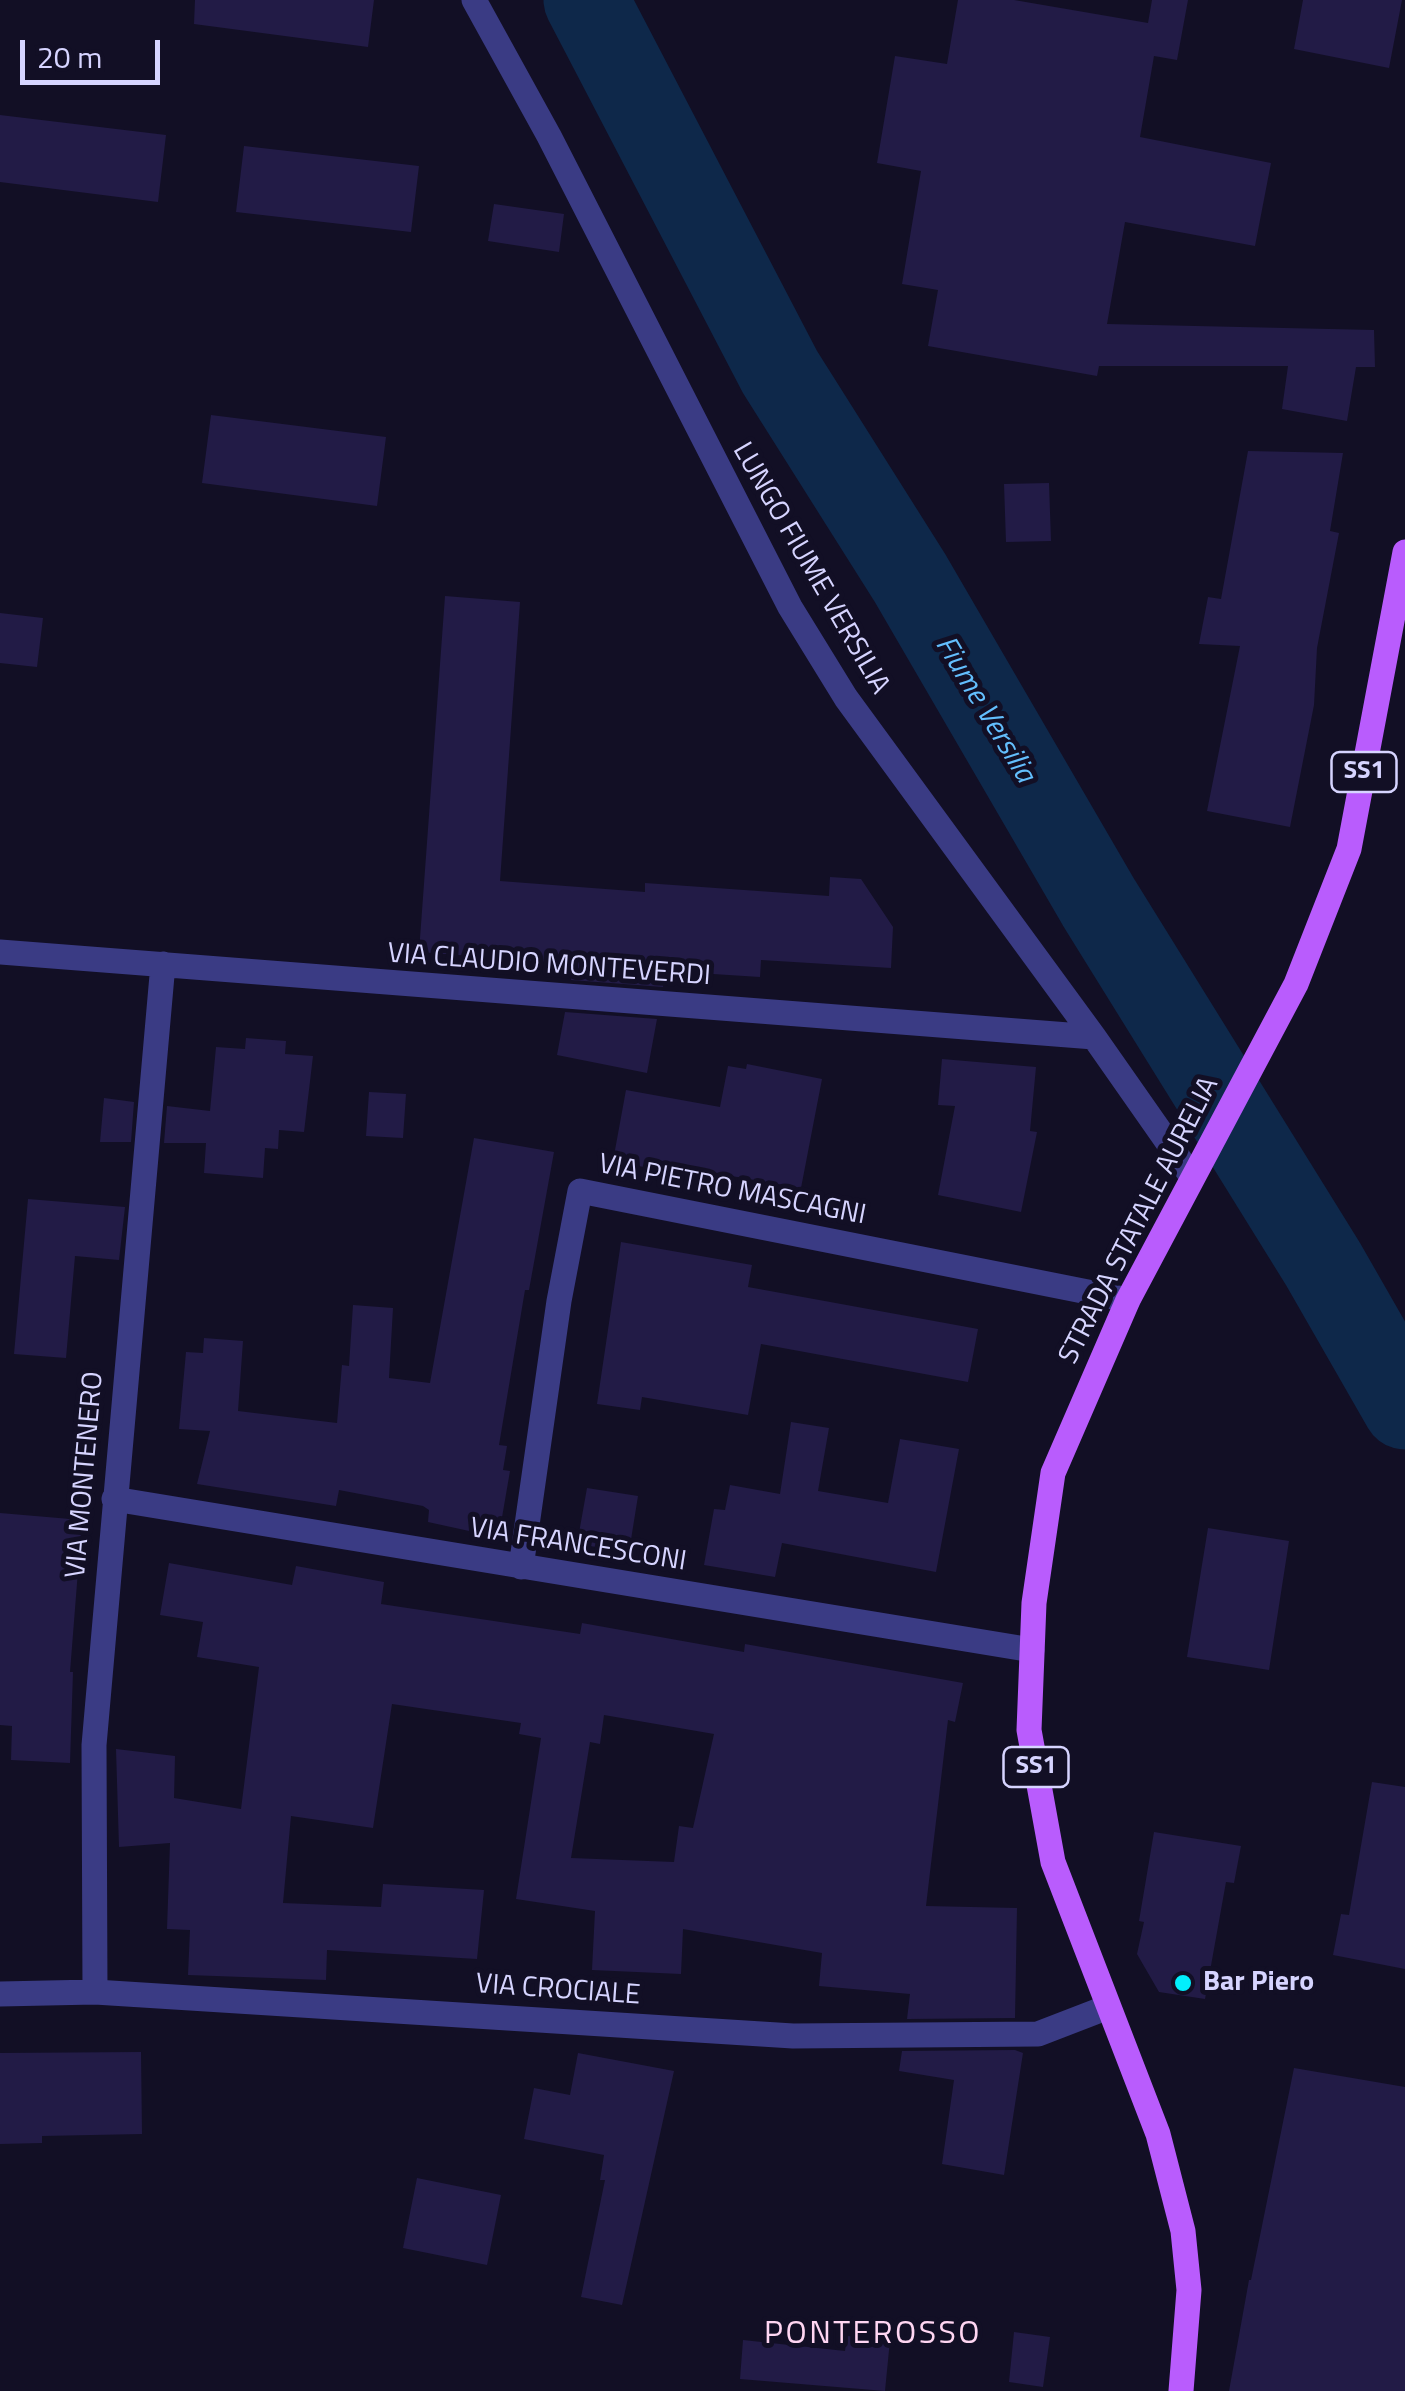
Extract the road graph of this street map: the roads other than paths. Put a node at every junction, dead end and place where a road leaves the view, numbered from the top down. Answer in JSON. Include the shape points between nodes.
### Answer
{"nodes":[{"id":1,"x":474,"y":0,"type":"edge"},
{"id":2,"x":1405,"y":552,"type":"edge"},
{"id":3,"x":0,"y":952,"type":"edge"},
{"id":4,"x":163,"y":964,"type":"junction"},
{"id":5,"x":1094,"y":1037,"type":"junction"},
{"id":6,"x":1192,"y":1178,"type":"junction"},
{"id":7,"x":1128,"y":1300,"type":"junction"},
{"id":8,"x":114,"y":1500,"type":"junction"},
{"id":9,"x":521,"y":1567,"type":"junction"},
{"id":10,"x":1032,"y":1650,"type":"junction"},
{"id":11,"x":95,"y":1992,"type":"junction"},
{"id":12,"x":0,"y":1994,"type":"edge"},
{"id":13,"x":1108,"y":2008,"type":"junction"},
{"id":14,"x":1181,"y":2391,"type":"edge"}],
"edges":[{"from":1,"to":5,"type":"street","name":"LUNGO FIUME VERSILIA","via":[[790,606],[846,698]]},
{"from":2,"to":6,"type":"main road","name":"STRADA STATALE AURELIA","number":"SS1","via":[[1349,849],[1296,984]]},
{"from":3,"to":4,"type":"street","name":"VIA CLAUDIO MONTEVERDI"},
{"from":4,"to":5,"type":"street","name":"VIA CLAUDIO MONTEVERDI"},
{"from":4,"to":8,"type":"street","name":"VIA MONTENERO"},
{"from":5,"to":6,"type":"street","name":"LUNGO FIUME VERSILIA"},
{"from":6,"to":7,"type":"main road","name":"STRADA STATALE AURELIA","number":"SS1"},
{"from":7,"to":9,"type":"street","name":"VIA PIETRO MASCAGNI","via":[[580,1190]]},
{"from":7,"to":10,"type":"main road","name":"STRADA STATALE AURELIA","number":"SS1","via":[[1053,1473]]},
{"from":8,"to":9,"type":"street","name":"VIA FRANCESCONI"},
{"from":8,"to":11,"type":"street","name":"VIA MONTENERO","via":[[94,1745]]},
{"from":9,"to":10,"type":"street","name":"VIA FRANCESCONI"},
{"from":10,"to":13,"type":"main road","name":"STRADA STATALE AURELIA","number":"SS1","via":[[1029,1730],[1053,1862]]},
{"from":11,"to":12,"type":"street","name":"VIA CROCIALE"},
{"from":11,"to":13,"type":"street","name":"VIA CROCIALE","via":[[793,2036],[1038,2034]]},
{"from":13,"to":14,"type":"main road","name":"STRADA STATALE AURELIA","number":"SS1","via":[[1158,2134],[1183,2231],[1189,2290]]}]}
